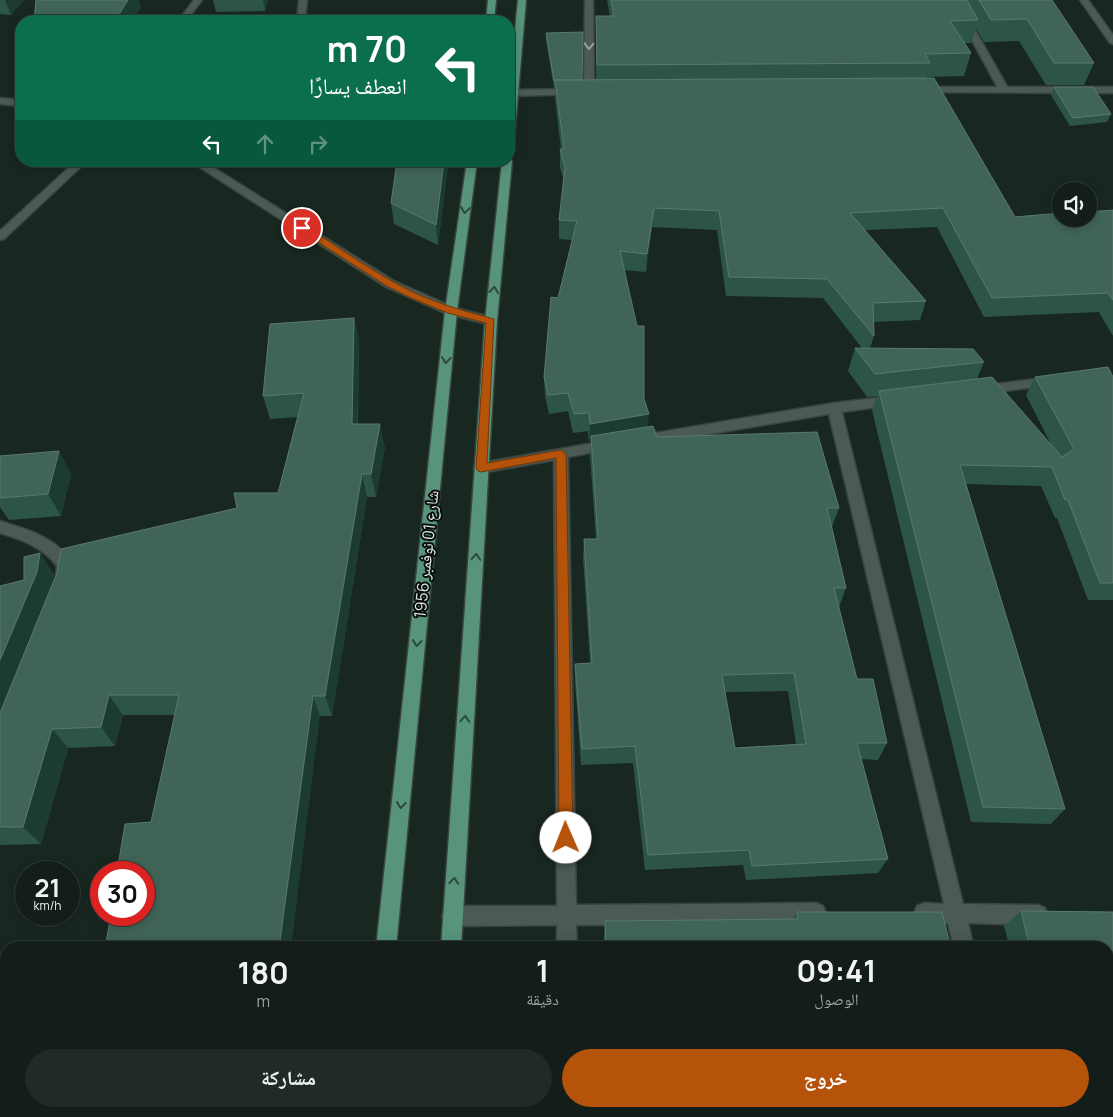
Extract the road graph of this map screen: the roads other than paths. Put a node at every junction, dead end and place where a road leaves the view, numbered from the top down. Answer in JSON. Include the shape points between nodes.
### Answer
{"nodes":[{"id":1,"x":198,"y":0,"type":"edge"},
{"id":2,"x":303,"y":0,"type":"edge"},
{"id":3,"x":492,"y":0,"type":"edge"},
{"id":4,"x":522,"y":0,"type":"edge"},
{"id":5,"x":589,"y":0,"type":"edge"},
{"id":6,"x":954,"y":0,"type":"edge"},
{"id":7,"x":1084,"y":0,"type":"edge"},
{"id":8,"x":187,"y":15,"type":"edge"},
{"id":9,"x":302,"y":15,"type":"edge"},
{"id":10,"x":491,"y":15,"type":"edge"},
{"id":11,"x":1113,"y":42,"type":"edge"},
{"id":12,"x":515,"y":59,"type":"edge"},
{"id":13,"x":905,"y":90,"type":"edge"},
{"id":14,"x":1004,"y":90,"type":"junction"},
{"id":15,"x":1113,"y":90,"type":"edge"},
{"id":16,"x":515,"y":93,"type":"edge"},
{"id":17,"x":0,"y":101,"type":"edge"},
{"id":18,"x":15,"y":103,"type":"edge"},
{"id":19,"x":75,"y":167,"type":"edge"},
{"id":20,"x":205,"y":167,"type":"edge"},
{"id":21,"x":471,"y":167,"type":"edge"},
{"id":22,"x":506,"y":167,"type":"edge"},
{"id":23,"x":0,"y":236,"type":"edge"},
{"id":24,"x":451,"y":311,"type":"junction"},
{"id":25,"x":491,"y":321,"type":"junction"},
{"id":26,"x":1062,"y":380,"type":"edge"},
{"id":27,"x":972,"y":391,"type":"edge"},
{"id":28,"x":903,"y":400,"type":"edge"},
{"id":29,"x":834,"y":408,"type":"junction"},
{"id":30,"x":561,"y":454,"type":"junction"},
{"id":31,"x":481,"y":468,"type":"junction"},
{"id":32,"x":0,"y":527,"type":"edge"},
{"id":33,"x":61,"y":594,"type":"edge"},
{"id":34,"x":955,"y":912,"type":"junction"},
{"id":35,"x":836,"y":913,"type":"edge"},
{"id":36,"x":905,"y":913,"type":"edge"},
{"id":37,"x":567,"y":915,"type":"junction"},
{"id":38,"x":1054,"y":915,"type":"edge"},
{"id":39,"x":452,"y":916,"type":"junction"},
{"id":40,"x":387,"y":941,"type":"edge"},
{"id":41,"x":451,"y":941,"type":"edge"},
{"id":42,"x":567,"y":941,"type":"edge"},
{"id":43,"x":962,"y":941,"type":"edge"}],
"edges":[{"from":1,"to":8,"type":"street"},
{"from":2,"to":9,"type":"street"},
{"from":3,"to":10,"type":"main road"},
{"from":4,"to":12,"type":"main road"},
{"from":5,"to":16,"type":"street","one_way":true,"via":[[594,91]]},
{"from":6,"to":14,"type":"street"},
{"from":7,"to":11,"type":"street"},
{"from":13,"to":14,"type":"street"},
{"from":14,"to":15,"type":"street"},
{"from":17,"to":18,"type":"street"},
{"from":19,"to":23,"type":"street"},
{"from":20,"to":24,"type":"street","via":[[390,284]]},
{"from":21,"to":24,"type":"main road","name":"شارع 01 نوفمبر 1956","one_way":true},
{"from":25,"to":22,"type":"main road","one_way":true},
{"from":24,"to":25,"type":"street"},
{"from":24,"to":40,"type":"main road","name":"شارع 01 نوفمبر 1956","one_way":true},
{"from":25,"to":31,"type":"main road"},
{"from":26,"to":27,"type":"street"},
{"from":28,"to":29,"type":"street"},
{"from":29,"to":30,"type":"street"},
{"from":29,"to":34,"type":"street"},
{"from":30,"to":31,"type":"street"},
{"from":30,"to":37,"type":"street"},
{"from":39,"to":31,"type":"main road","one_way":true},
{"from":32,"to":33,"type":"street","via":[[31,537],[55,550],[65,565]]},
{"from":34,"to":36,"type":"street"},
{"from":34,"to":38,"type":"street"},
{"from":34,"to":43,"type":"street"},
{"from":35,"to":37,"type":"street"},
{"from":37,"to":39,"type":"street"},
{"from":37,"to":42,"type":"street"},
{"from":39,"to":41,"type":"main road"}]}
